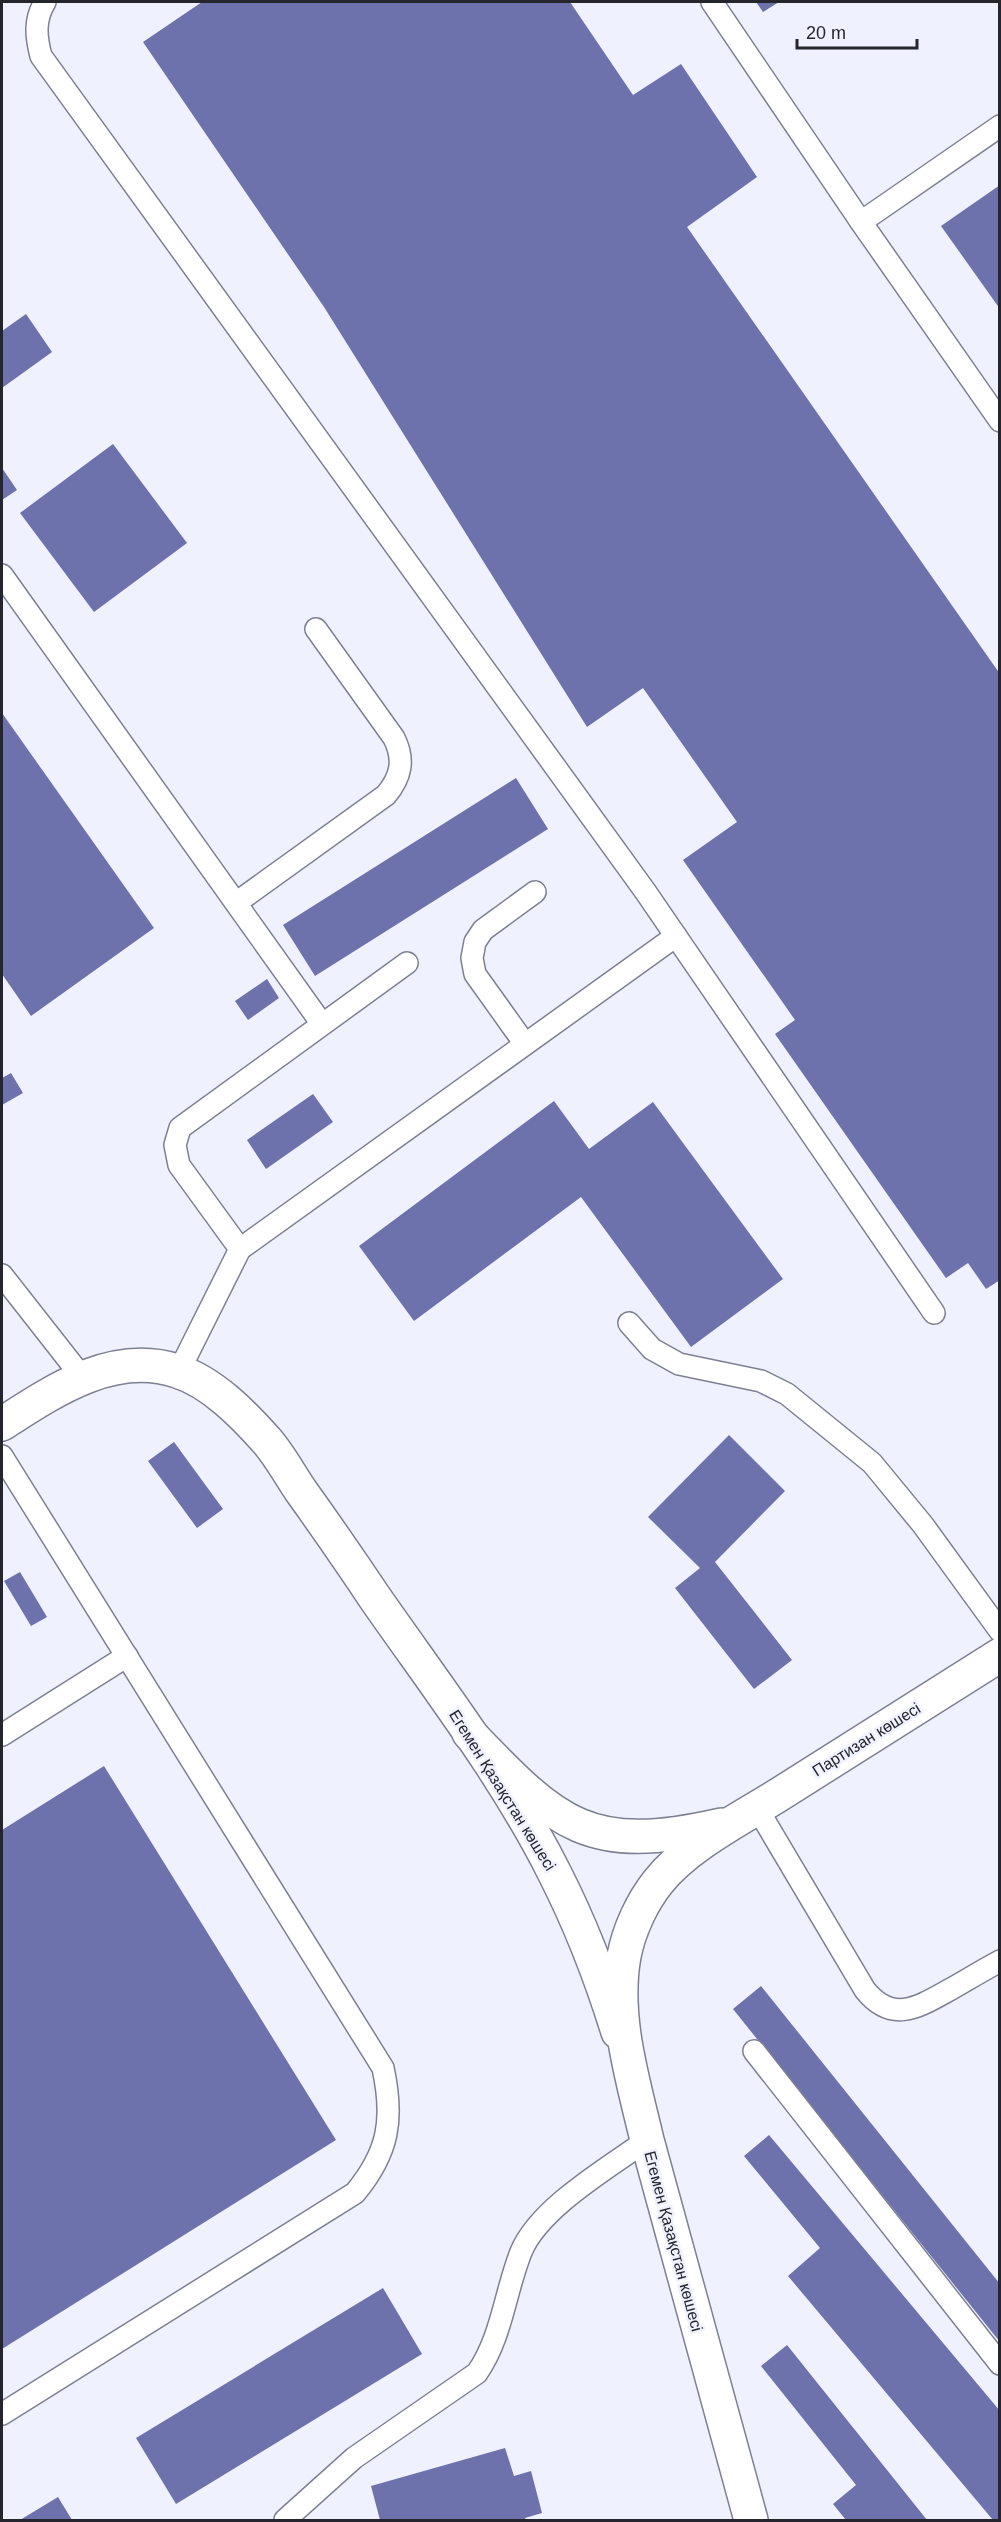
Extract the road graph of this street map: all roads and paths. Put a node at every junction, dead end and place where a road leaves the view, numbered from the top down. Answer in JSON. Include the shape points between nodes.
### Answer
{"nodes":[{"id":1,"x":712,"y":2,"type":"edge"},
{"id":2,"x":39,"y":8,"type":"edge"},
{"id":3,"x":999,"y":126,"type":"edge"},
{"id":4,"x":861,"y":222,"type":"junction"},
{"id":5,"x":999,"y":421,"type":"edge"},
{"id":6,"x":2,"y":575,"type":"edge"},
{"id":7,"x":316,"y":629,"type":"dead end"},
{"id":8,"x":535,"y":892,"type":"dead end"},
{"id":9,"x":236,"y":903,"type":"junction"},
{"id":10,"x":676,"y":936,"type":"junction"},
{"id":11,"x":407,"y":963,"type":"dead end"},
{"id":12,"x":322,"y":1024,"type":"junction"},
{"id":13,"x":525,"y":1044,"type":"junction"},
{"id":14,"x":240,"y":1249,"type":"junction"},
{"id":15,"x":2,"y":1275,"type":"edge"},
{"id":16,"x":934,"y":1313,"type":"dead end"},
{"id":17,"x":629,"y":1323,"type":"dead end"},
{"id":18,"x":167,"y":1369,"type":"junction"},
{"id":19,"x":82,"y":1377,"type":"junction"},
{"id":20,"x":2,"y":1424,"type":"edge"},
{"id":21,"x":2,"y":1456,"type":"edge"},
{"id":22,"x":999,"y":1631,"type":"edge"},
{"id":23,"x":999,"y":1655,"type":"edge"},
{"id":24,"x":127,"y":1656,"type":"junction"},
{"id":25,"x":469,"y":1733,"type":"junction"},
{"id":26,"x":2,"y":1735,"type":"edge"},
{"id":27,"x":744,"y":1815,"type":"junction"},
{"id":28,"x":999,"y":1961,"type":"edge"},
{"id":29,"x":754,"y":2051,"type":"dead end"},
{"id":30,"x":635,"y":2088,"type":"junction"},
{"id":31,"x":646,"y":2140,"type":"junction"},
{"id":32,"x":999,"y":2364,"type":"edge"},
{"id":33,"x":2,"y":2414,"type":"edge"},
{"id":34,"x":285,"y":2520,"type":"edge"},
{"id":35,"x":751,"y":2520,"type":"edge"}],
"edges":[{"from":1,"to":4,"type":"lane"},
{"from":2,"to":10,"type":"lane","via":[[36,38],[41,56]]},
{"from":3,"to":4,"type":"lane"},
{"from":4,"to":5,"type":"lane"},
{"from":6,"to":9,"type":"lane"},
{"from":7,"to":9,"type":"lane","via":[[394,738],[400,750],[397,782],[386,795]]},
{"from":8,"to":13,"type":"lane","via":[[483,930],[475,942],[472,958],[475,974]]},
{"from":9,"to":12,"type":"lane"},
{"from":10,"to":13,"type":"lane"},
{"from":10,"to":16,"type":"lane"},
{"from":11,"to":12,"type":"lane"},
{"from":12,"to":14,"type":"lane","via":[[194,1116],[176,1136],[180,1165]]},
{"from":13,"to":14,"type":"lane"},
{"from":14,"to":18,"type":"lane"},
{"from":15,"to":19,"type":"lane"},
{"from":17,"to":22,"type":"lane","via":[[652,1349],[679,1364],[761,1381],[787,1394],[872,1462]]},
{"from":18,"to":19,"type":"street","via":[[115,1368]]},
{"from":18,"to":25,"type":"street","name":"Егемен Қазақстан көшесі","via":[[225,1400],[268,1442]]},
{"from":19,"to":20,"type":"street"},
{"from":21,"to":24,"type":"lane"},
{"from":23,"to":27,"type":"street","name":"Партизан көшесі"},
{"from":24,"to":26,"type":"lane"},
{"from":24,"to":33,"type":"lane","via":[[383,2068],[389,2118],[379,2157],[355,2193]]},
{"from":25,"to":27,"type":"street","via":[[553,1812],[591,1831],[634,1838],[680,1834]]},
{"from":25,"to":30,"type":"street","name":"Егемен Қазақстан көшесі","via":[[534,1836],[585,1935]]},
{"from":27,"to":28,"type":"lane","via":[[875,2002],[903,2010],[918,2007]]},
{"from":27,"to":30,"type":"street","name":"Партизан көшесі","via":[[679,1861],[658,1881],[633,1927],[625,1954],[621,2002],[622,2027]]},
{"from":29,"to":32,"type":"lane"},
{"from":30,"to":31,"type":"street","name":"Егемен Қазақстан көшесі"},
{"from":31,"to":34,"type":"lane","via":[[535,2226],[521,2252],[488,2358],[477,2373],[354,2458]]},
{"from":31,"to":35,"type":"street","name":"Егемен Қазақстан көшесі"}]}
